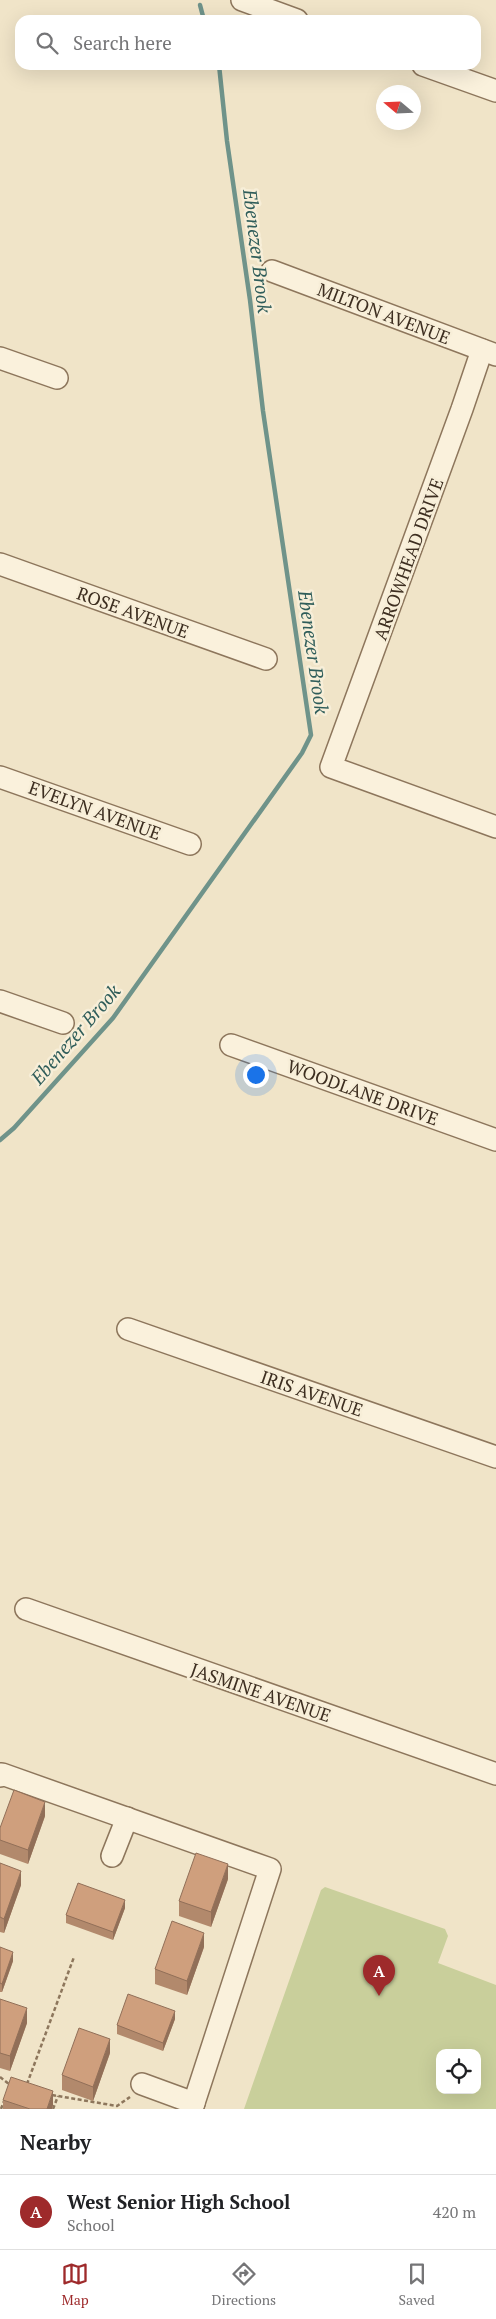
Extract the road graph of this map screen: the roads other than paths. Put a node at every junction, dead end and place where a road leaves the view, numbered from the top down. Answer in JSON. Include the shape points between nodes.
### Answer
{"nodes":[{"id":1,"x":242,"y":0,"type":"edge"},
{"id":2,"x":283,"y":15,"type":"edge"},
{"id":3,"x":437,"y":70,"type":"edge"},
{"id":4,"x":496,"y":91,"type":"edge"},
{"id":5,"x":272,"y":271,"type":"dead end"},
{"id":6,"x":489,"y":353,"type":"edge"},
{"id":7,"x":0,"y":358,"type":"edge"},
{"id":8,"x":57,"y":378,"type":"dead end"},
{"id":9,"x":0,"y":564,"type":"edge"},
{"id":10,"x":266,"y":659,"type":"dead end"},
{"id":11,"x":0,"y":777,"type":"edge"},
{"id":12,"x":496,"y":827,"type":"edge"},
{"id":13,"x":190,"y":844,"type":"dead end"},
{"id":14,"x":0,"y":1001,"type":"edge"},
{"id":15,"x":63,"y":1023,"type":"dead end"},
{"id":16,"x":231,"y":1045,"type":"dead end"},
{"id":17,"x":496,"y":1140,"type":"edge"},
{"id":18,"x":128,"y":1329,"type":"dead end"},
{"id":19,"x":496,"y":1457,"type":"edge"},
{"id":20,"x":26,"y":1609,"type":"dead end"},
{"id":21,"x":496,"y":1774,"type":"edge"},
{"id":22,"x":0,"y":1776,"type":"edge"},
{"id":23,"x":127,"y":1818,"type":"junction"},
{"id":24,"x":112,"y":1856,"type":"dead end"},
{"id":25,"x":143,"y":2084,"type":"road end"},
{"id":26,"x":193,"y":2106,"type":"edge"}],
"edges":[{"from":1,"to":2,"type":"street"},
{"from":3,"to":4,"type":"street"},
{"from":5,"to":6,"type":"street","name":"MILTON AVENUE"},
{"from":6,"to":12,"type":"street","name":"ARROWHEAD DRIVE","via":[[462,409],[332,767]]},
{"from":7,"to":8,"type":"street"},
{"from":9,"to":10,"type":"street","name":"ROSE AVENUE"},
{"from":11,"to":13,"type":"street","name":"EVELYN AVENUE"},
{"from":14,"to":15,"type":"street"},
{"from":16,"to":17,"type":"street","name":"WOODLANE DRIVE"},
{"from":18,"to":19,"type":"street","name":"IRIS AVENUE"},
{"from":20,"to":21,"type":"street","name":"JASMINE AVENUE"},
{"from":22,"to":23,"type":"street","via":[[2,1774]]},
{"from":23,"to":24,"type":"street"},
{"from":23,"to":26,"type":"street","via":[[270,1869]]},
{"from":25,"to":26,"type":"street"}]}
